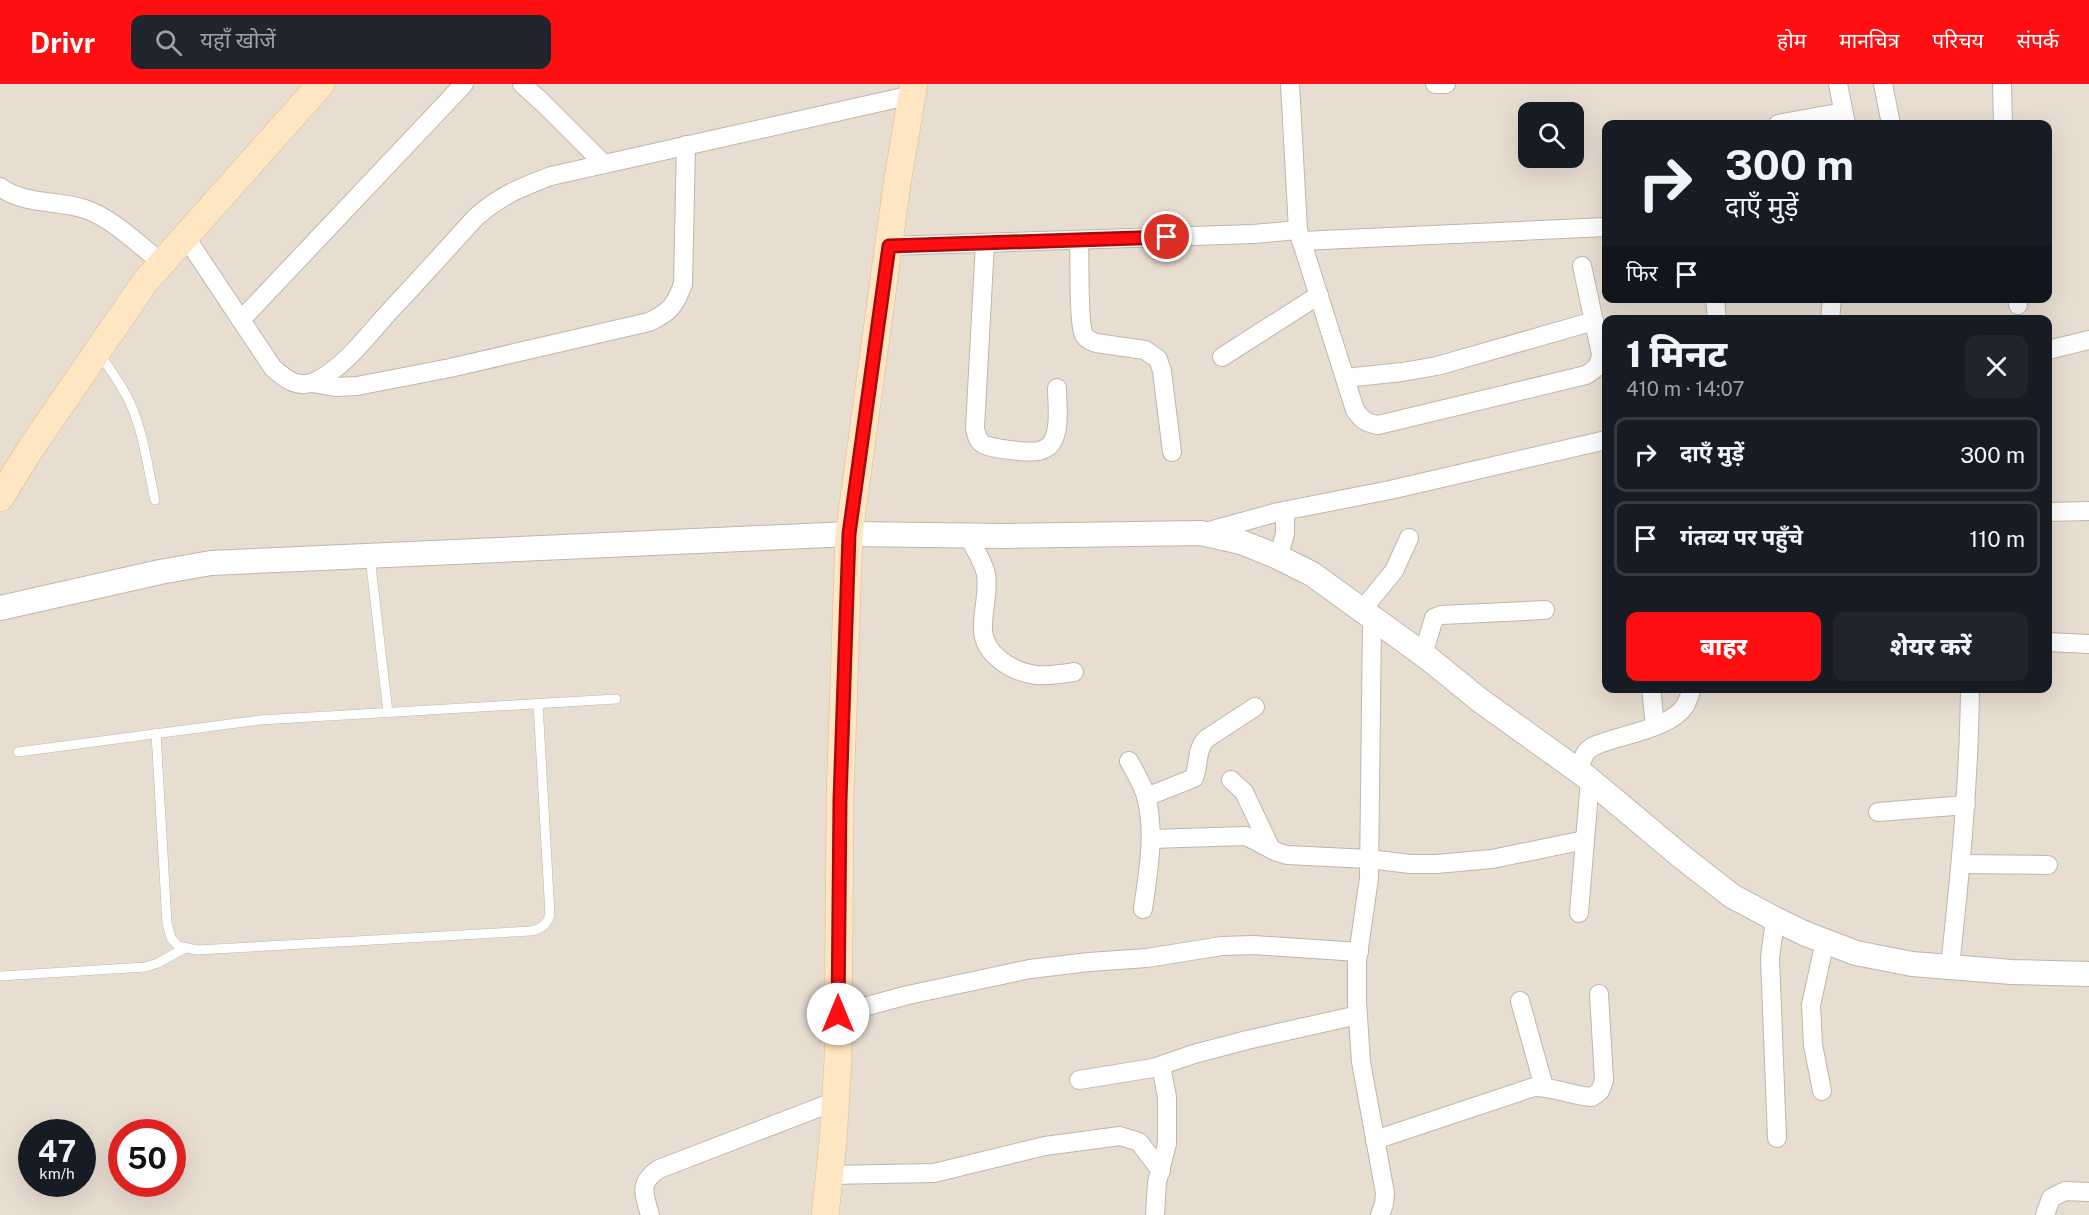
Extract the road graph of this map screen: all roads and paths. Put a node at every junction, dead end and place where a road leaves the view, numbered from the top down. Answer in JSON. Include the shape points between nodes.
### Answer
{"nodes":[{"id":1,"x":321,"y":84,"type":"edge"},
{"id":2,"x":464,"y":84,"type":"edge"},
{"id":3,"x":522,"y":84,"type":"edge"},
{"id":4,"x":1290,"y":84,"type":"edge"},
{"id":5,"x":1435,"y":84,"type":"edge"},
{"id":6,"x":1446,"y":84,"type":"edge"},
{"id":7,"x":1838,"y":84,"type":"edge"},
{"id":8,"x":1883,"y":84,"type":"edge"},
{"id":9,"x":2002,"y":87,"type":"dead end"},
{"id":10,"x":913,"y":89,"type":"edge"},
{"id":11,"x":1844,"y":118,"type":"edge"},
{"id":12,"x":1822,"y":120,"type":"edge"},
{"id":13,"x":1890,"y":120,"type":"edge"},
{"id":14,"x":2002,"y":120,"type":"edge"},
{"id":15,"x":686,"y":145,"type":"junction"},
{"id":16,"x":604,"y":164,"type":"junction"},
{"id":17,"x":0,"y":187,"type":"edge"},
{"id":18,"x":1602,"y":227,"type":"edge"},
{"id":19,"x":185,"y":236,"type":"junction"},
{"id":20,"x":1300,"y":236,"type":"junction"},
{"id":21,"x":1079,"y":240,"type":"junction"},
{"id":22,"x":985,"y":243,"type":"junction"},
{"id":23,"x":889,"y":246,"type":"junction"},
{"id":24,"x":162,"y":262,"type":"junction"},
{"id":25,"x":1582,"y":266,"type":"dead end"},
{"id":26,"x":1319,"y":295,"type":"junction"},
{"id":27,"x":241,"y":320,"type":"junction"},
{"id":28,"x":1594,"y":321,"type":"junction"},
{"id":29,"x":2089,"y":340,"type":"edge"},
{"id":30,"x":2052,"y":349,"type":"edge"},
{"id":31,"x":97,"y":351,"type":"junction"},
{"id":32,"x":1222,"y":357,"type":"dead end"},
{"id":33,"x":1345,"y":378,"type":"junction"},
{"id":34,"x":312,"y":383,"type":"junction"},
{"id":35,"x":1057,"y":388,"type":"dead end"},
{"id":36,"x":1602,"y":441,"type":"edge"},
{"id":37,"x":1172,"y":452,"type":"dead end"},
{"id":38,"x":0,"y":498,"type":"edge"},
{"id":39,"x":155,"y":500,"type":"dead end"},
{"id":40,"x":1285,"y":511,"type":"junction"},
{"id":41,"x":2089,"y":511,"type":"edge"},
{"id":42,"x":2052,"y":512,"type":"edge"},
{"id":43,"x":1201,"y":533,"type":"junction"},
{"id":44,"x":849,"y":534,"type":"junction"},
{"id":45,"x":968,"y":536,"type":"junction"},
{"id":46,"x":1409,"y":538,"type":"dead end"},
{"id":47,"x":370,"y":555,"type":"junction"},
{"id":48,"x":1278,"y":557,"type":"junction"},
{"id":49,"x":0,"y":608,"type":"edge"},
{"id":50,"x":1545,"y":609,"type":"dead end"},
{"id":51,"x":1367,"y":615,"type":"junction"},
{"id":52,"x":2052,"y":642,"type":"edge"},
{"id":53,"x":2089,"y":644,"type":"edge"},
{"id":54,"x":1424,"y":655,"type":"junction"},
{"id":55,"x":1074,"y":672,"type":"dead end"},
{"id":56,"x":1652,"y":693,"type":"edge"},
{"id":57,"x":1690,"y":693,"type":"edge"},
{"id":58,"x":1970,"y":693,"type":"edge"},
{"id":59,"x":616,"y":699,"type":"dead end"},
{"id":60,"x":538,"y":703,"type":"junction"},
{"id":61,"x":1255,"y":707,"type":"dead end"},
{"id":62,"x":388,"y":712,"type":"junction"},
{"id":63,"x":1655,"y":726,"type":"junction"},
{"id":64,"x":156,"y":733,"type":"junction"},
{"id":65,"x":18,"y":752,"type":"dead end"},
{"id":66,"x":1129,"y":761,"type":"dead end"},
{"id":67,"x":1583,"y":775,"type":"junction"},
{"id":68,"x":1231,"y":780,"type":"dead end"},
{"id":69,"x":1146,"y":797,"type":"junction"},
{"id":70,"x":1966,"y":805,"type":"junction"},
{"id":71,"x":1878,"y":812,"type":"dead end"},
{"id":72,"x":1151,"y":839,"type":"junction"},
{"id":73,"x":1585,"y":840,"type":"junction"},
{"id":74,"x":1271,"y":849,"type":"junction"},
{"id":75,"x":1369,"y":859,"type":"junction"},
{"id":76,"x":1961,"y":864,"type":"junction"},
{"id":77,"x":2049,"y":866,"type":"dead end"},
{"id":78,"x":1143,"y":909,"type":"dead end"},
{"id":79,"x":1579,"y":913,"type":"dead end"},
{"id":80,"x":1775,"y":919,"type":"junction"},
{"id":81,"x":1825,"y":941,"type":"junction"},
{"id":82,"x":185,"y":948,"type":"junction"},
{"id":83,"x":1359,"y":952,"type":"junction"},
{"id":84,"x":1950,"y":967,"type":"junction"},
{"id":85,"x":2089,"y":974,"type":"edge"},
{"id":86,"x":0,"y":976,"type":"edge"},
{"id":87,"x":1599,"y":994,"type":"dead end"},
{"id":88,"x":1520,"y":1001,"type":"dead end"},
{"id":89,"x":838,"y":1014,"type":"junction"},
{"id":90,"x":1358,"y":1015,"type":"junction"},
{"id":91,"x":1161,"y":1066,"type":"junction"},
{"id":92,"x":1079,"y":1080,"type":"dead end"},
{"id":93,"x":1544,"y":1087,"type":"junction"},
{"id":94,"x":1821,"y":1091,"type":"dead end"},
{"id":95,"x":836,"y":1101,"type":"junction"},
{"id":96,"x":1777,"y":1138,"type":"dead end"},
{"id":97,"x":1375,"y":1140,"type":"junction"},
{"id":98,"x":1161,"y":1171,"type":"junction"},
{"id":99,"x":829,"y":1174,"type":"junction"},
{"id":100,"x":2089,"y":1192,"type":"edge"},
{"id":101,"x":1385,"y":1211,"type":"edge"},
{"id":102,"x":650,"y":1215,"type":"edge"},
{"id":103,"x":825,"y":1215,"type":"edge"},
{"id":104,"x":1155,"y":1215,"type":"edge"},
{"id":105,"x":2044,"y":1215,"type":"edge"}],
"edges":[{"from":1,"to":19,"type":"main road"},
{"from":2,"to":27,"type":"street"},
{"from":3,"to":16,"type":"street"},
{"from":4,"to":20,"type":"street"},
{"from":5,"to":6,"type":"street"},
{"from":7,"to":11,"type":"street"},
{"from":8,"to":13,"type":"street"},
{"from":9,"to":14,"type":"street"},
{"from":10,"to":15,"type":"street"},
{"from":10,"to":23,"type":"main road"},
{"from":11,"to":12,"type":"street"},
{"from":15,"to":16,"type":"street"},
{"from":15,"to":34,"type":"street","via":[[683,284],[677,301],[666,314],[649,322],[450,368],[357,386]]},
{"from":16,"to":34,"type":"street","via":[[551,176],[496,200],[354,351]]},
{"from":17,"to":24,"type":"street","via":[[21,198],[84,208],[100,215]]},
{"from":18,"to":20,"type":"street"},
{"from":19,"to":24,"type":"main road"},
{"from":19,"to":27,"type":"street"},
{"from":20,"to":21,"type":"street"},
{"from":20,"to":26,"type":"street"},
{"from":21,"to":22,"type":"street"},
{"from":21,"to":37,"type":"street","via":[[1084,336],[1096,343],[1145,350],[1158,359]]},
{"from":22,"to":23,"type":"street"},
{"from":22,"to":35,"type":"street","via":[[977,438],[984,445],[1014,450],[1038,452],[1046,448],[1056,431]]},
{"from":23,"to":44,"type":"main road"},
{"from":24,"to":31,"type":"main road"},
{"from":25,"to":28,"type":"street"},
{"from":26,"to":32,"type":"street"},
{"from":26,"to":33,"type":"street"},
{"from":27,"to":34,"type":"street","via":[[273,368],[285,379],[296,384]]},
{"from":28,"to":33,"type":"street","via":[[1437,366]]},
{"from":28,"to":33,"type":"street","via":[[1600,363],[1586,375],[1378,425],[1361,419]]},
{"from":29,"to":30,"type":"street"},
{"from":31,"to":38,"type":"main road"},
{"from":31,"to":39,"type":"lane","via":[[131,405]]},
{"from":36,"to":40,"type":"street"},
{"from":40,"to":43,"type":"street"},
{"from":40,"to":48,"type":"street","via":[[1285,534]]},
{"from":41,"to":42,"type":"street"},
{"from":43,"to":45,"type":"street"},
{"from":43,"to":48,"type":"street","via":[[1241,542]]},
{"from":44,"to":45,"type":"street"},
{"from":44,"to":47,"type":"street"},
{"from":44,"to":89,"type":"main road"},
{"from":45,"to":55,"type":"street","via":[[986,575],[983,630],[989,649],[1023,672]]},
{"from":46,"to":51,"type":"street"},
{"from":47,"to":49,"type":"street","via":[[211,563]]},
{"from":47,"to":62,"type":"lane"},
{"from":48,"to":51,"type":"street","via":[[1312,574]]},
{"from":50,"to":54,"type":"street","via":[[1441,615],[1431,623]]},
{"from":51,"to":54,"type":"street"},
{"from":51,"to":75,"type":"street"},
{"from":52,"to":53,"type":"street"},
{"from":54,"to":67,"type":"street"},
{"from":56,"to":63,"type":"street"},
{"from":57,"to":63,"type":"street","via":[[1677,715]]},
{"from":58,"to":70,"type":"street"},
{"from":59,"to":60,"type":"lane"},
{"from":60,"to":62,"type":"lane"},
{"from":60,"to":82,"type":"lane","via":[[550,915],[540,929]]},
{"from":61,"to":69,"type":"street","via":[[1206,739],[1200,746],[1194,778]]},
{"from":62,"to":64,"type":"lane","via":[[260,720]]},
{"from":63,"to":67,"type":"street","via":[[1592,747],[1586,752]]},
{"from":64,"to":65,"type":"lane"},
{"from":64,"to":82,"type":"lane","via":[[167,923],[171,938]]},
{"from":66,"to":69,"type":"street"},
{"from":67,"to":73,"type":"street"},
{"from":67,"to":80,"type":"street","via":[[1732,896]]},
{"from":68,"to":74,"type":"street","via":[[1244,792]]},
{"from":69,"to":72,"type":"street"},
{"from":70,"to":71,"type":"street"},
{"from":70,"to":76,"type":"street"},
{"from":72,"to":74,"type":"street","via":[[1246,836]]},
{"from":72,"to":78,"type":"street"},
{"from":73,"to":75,"type":"street","via":[[1460,862],[1410,864]]},
{"from":73,"to":79,"type":"street"},
{"from":74,"to":75,"type":"street","via":[[1287,855]]},
{"from":75,"to":83,"type":"street"},
{"from":76,"to":77,"type":"street"},
{"from":76,"to":84,"type":"street"},
{"from":80,"to":81,"type":"street"},
{"from":80,"to":96,"type":"street","via":[[1770,958]]},
{"from":81,"to":84,"type":"street","via":[[1879,958]]},
{"from":81,"to":94,"type":"street","via":[[1811,1005]]},
{"from":82,"to":86,"type":"lane","via":[[145,967]]},
{"from":83,"to":89,"type":"street","via":[[1222,946],[1148,958],[1077,963],[985,978]]},
{"from":83,"to":90,"type":"street"},
{"from":84,"to":85,"type":"street"},
{"from":87,"to":93,"type":"street","via":[[1604,1080],[1600,1091],[1592,1097]]},
{"from":88,"to":93,"type":"street"},
{"from":89,"to":95,"type":"main road"},
{"from":90,"to":91,"type":"street","via":[[1247,1040]]},
{"from":90,"to":97,"type":"street","via":[[1361,1062]]},
{"from":91,"to":92,"type":"street"},
{"from":91,"to":98,"type":"street","via":[[1167,1097],[1167,1144]]},
{"from":93,"to":97,"type":"street","via":[[1523,1089]]},
{"from":95,"to":99,"type":"main road"},
{"from":95,"to":102,"type":"street","via":[[659,1169],[644,1184]]},
{"from":97,"to":101,"type":"street"},
{"from":98,"to":99,"type":"street","via":[[1139,1143],[1120,1136],[1045,1146],[934,1173]]},
{"from":98,"to":104,"type":"street"},
{"from":99,"to":103,"type":"main road"},
{"from":100,"to":105,"type":"street","via":[[2059,1193],[2051,1198]]}]}
